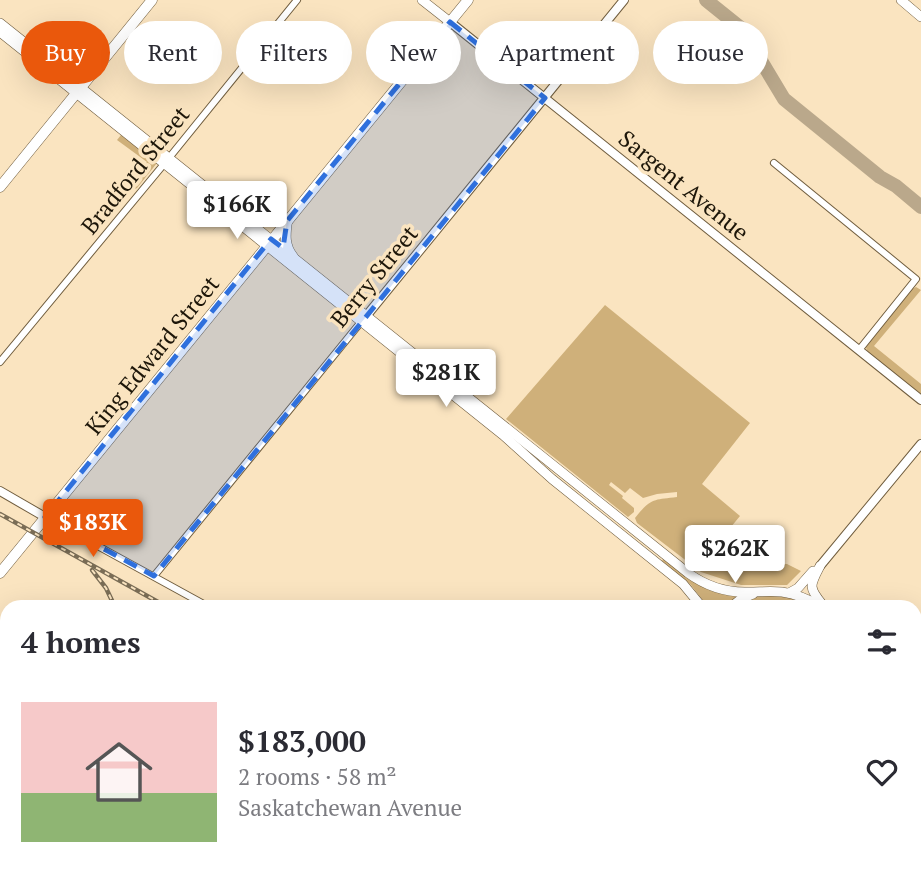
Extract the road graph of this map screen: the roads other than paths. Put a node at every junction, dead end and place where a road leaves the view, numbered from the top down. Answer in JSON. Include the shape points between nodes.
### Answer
{"nodes":[{"id":1,"x":152,"y":0,"type":"edge"},
{"id":2,"x":297,"y":0,"type":"edge"},
{"id":3,"x":422,"y":0,"type":"edge"},
{"id":4,"x":468,"y":0,"type":"edge"},
{"id":5,"x":624,"y":0,"type":"edge"},
{"id":6,"x":901,"y":0,"type":"edge"},
{"id":7,"x":921,"y":17,"type":"edge"},
{"id":8,"x":449,"y":21,"type":"edge"},
{"id":9,"x":451,"y":21,"type":"edge"},
{"id":10,"x":0,"y":23,"type":"edge"},
{"id":11,"x":461,"y":31,"type":"edge"},
{"id":12,"x":0,"y":32,"type":"edge"},
{"id":13,"x":399,"y":84,"type":"edge"},
{"id":14,"x":79,"y":91,"type":"junction"},
{"id":15,"x":545,"y":98,"type":"junction"},
{"id":16,"x":167,"y":161,"type":"junction"},
{"id":17,"x":774,"y":163,"type":"dead end"},
{"id":18,"x":0,"y":187,"type":"edge"},
{"id":19,"x":287,"y":221,"type":"junction"},
{"id":20,"x":269,"y":242,"type":"junction"},
{"id":21,"x":293,"y":257,"type":"junction"},
{"id":22,"x":364,"y":319,"type":"junction"},
{"id":23,"x":859,"y":350,"type":"junction"},
{"id":24,"x":0,"y":362,"type":"edge"},
{"id":25,"x":921,"y":400,"type":"edge"},
{"id":26,"x":493,"y":423,"type":"junction"},
{"id":27,"x":921,"y":444,"type":"edge"},
{"id":28,"x":0,"y":491,"type":"edge"},
{"id":29,"x":45,"y":517,"type":"junction"},
{"id":30,"x":820,"y":566,"type":"junction"},
{"id":31,"x":0,"y":573,"type":"edge"},
{"id":32,"x":154,"y":576,"type":"junction"},
{"id":33,"x":758,"y":592,"type":"junction"},
{"id":34,"x":789,"y":593,"type":"junction"},
{"id":35,"x":197,"y":600,"type":"edge"},
{"id":36,"x":696,"y":600,"type":"edge"},
{"id":37,"x":741,"y":600,"type":"edge"},
{"id":38,"x":807,"y":600,"type":"edge"},
{"id":39,"x":818,"y":600,"type":"edge"}],
"edges":[{"from":1,"to":14,"type":"main road"},
{"from":2,"to":16,"type":"street","name":"Bradford Street"},
{"from":3,"to":8,"type":"main road","name":"Sargent Avenue"},
{"from":4,"to":9,"type":"main road","name":"King Edward Street"},
{"from":5,"to":15,"type":"street","name":"Berry Street"},
{"from":6,"to":7,"type":"main road"},
{"from":10,"to":14,"type":"main road"},
{"from":11,"to":15,"type":"street","name":"Sargent Avenue"},
{"from":12,"to":14,"type":"main road"},
{"from":13,"to":19,"type":"main road","name":"King Edward Street"},
{"from":14,"to":16,"type":"main road"},
{"from":14,"to":18,"type":"main road"},
{"from":15,"to":22,"type":"street","name":"Berry Street"},
{"from":15,"to":23,"type":"street","name":"Sargent Avenue"},
{"from":16,"to":20,"type":"main road"},
{"from":16,"to":24,"type":"street","name":"Bradford Street"},
{"from":17,"to":23,"type":"street","via":[[916,279]]},
{"from":19,"to":20,"type":"main road","name":"King Edward Street"},
{"from":19,"to":21,"type":"main road","via":[[285,240]]},
{"from":20,"to":21,"type":"main road"},
{"from":20,"to":22,"type":"main road"},
{"from":20,"to":29,"type":"main road","name":"King Edward Street"},
{"from":21,"to":22,"type":"main road"},
{"from":22,"to":26,"type":"main road"},
{"from":22,"to":32,"type":"street","name":"Berry Street"},
{"from":23,"to":25,"type":"street","name":"Sargent Avenue"},
{"from":26,"to":33,"type":"main road","via":[[699,580],[733,592]]},
{"from":26,"to":36,"type":"main road"},
{"from":27,"to":30,"type":"street"},
{"from":28,"to":29,"type":"street"},
{"from":29,"to":31,"type":"main road","name":"King Edward Street"},
{"from":29,"to":32,"type":"street"},
{"from":30,"to":34,"type":"main road"},
{"from":30,"to":39,"type":"main road","via":[[811,586]]},
{"from":32,"to":35,"type":"street"},
{"from":33,"to":34,"type":"main road"},
{"from":33,"to":37,"type":"main road"},
{"from":34,"to":38,"type":"main road"}]}
